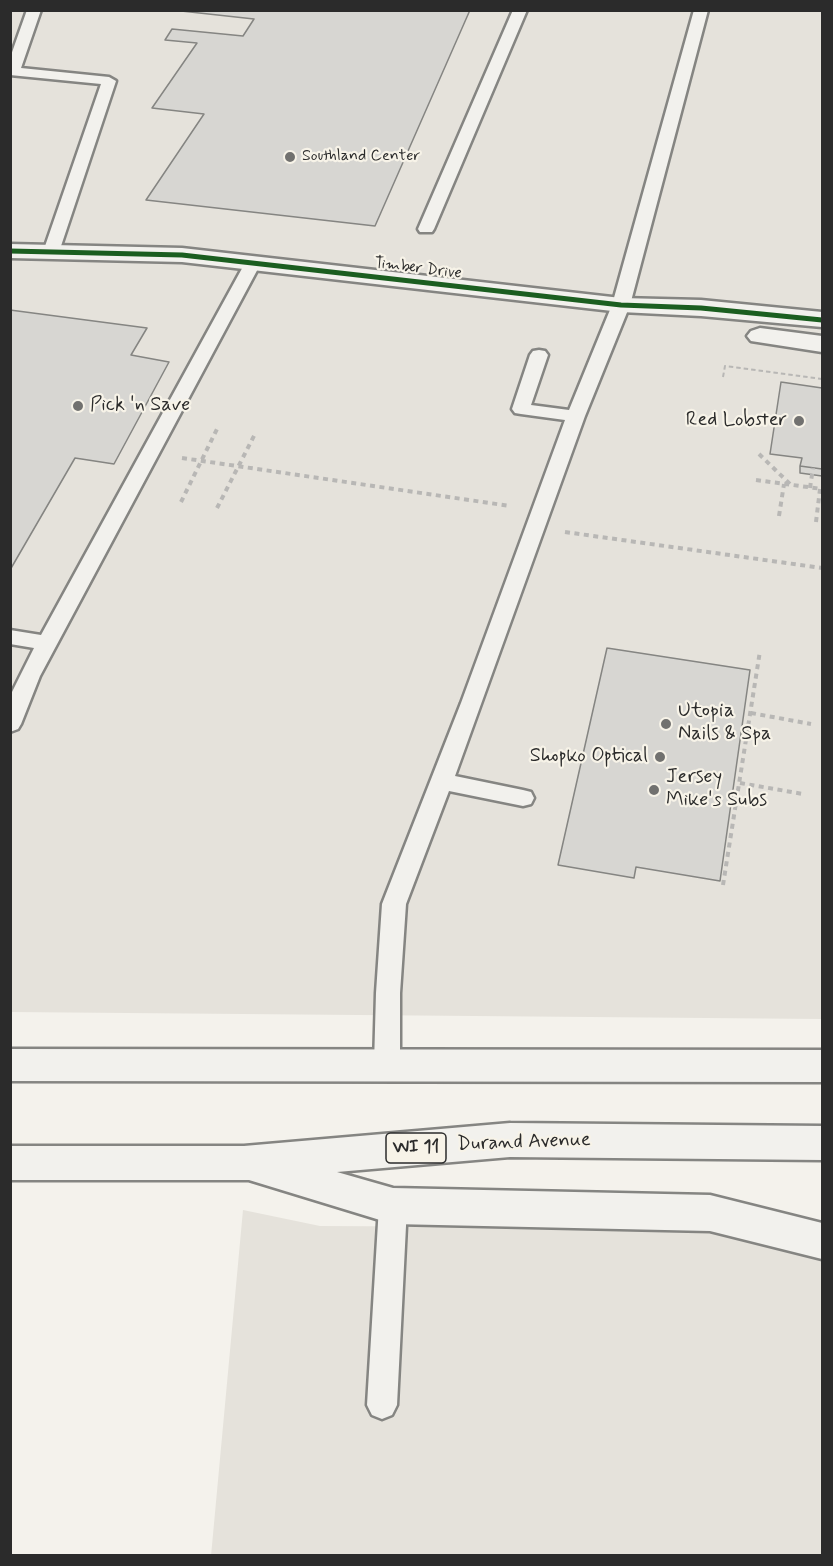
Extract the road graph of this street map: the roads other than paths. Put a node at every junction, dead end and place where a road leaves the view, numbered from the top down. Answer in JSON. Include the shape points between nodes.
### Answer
{"nodes":[{"id":1,"x":34,"y":10,"type":"edge"},
{"id":2,"x":520,"y":10,"type":"edge"},
{"id":3,"x":701,"y":10,"type":"edge"},
{"id":4,"x":12,"y":73,"type":"edge"},
{"id":5,"x":426,"y":229,"type":"dead end"},
{"id":6,"x":10,"y":251,"type":"edge"},
{"id":7,"x":51,"y":252,"type":"junction"},
{"id":8,"x":253,"y":263,"type":"junction"},
{"id":9,"x":621,"y":305,"type":"junction"},
{"id":10,"x":822,"y":320,"type":"edge"},
{"id":11,"x":822,"y":344,"type":"edge"},
{"id":12,"x":539,"y":356,"type":"dead end"},
{"id":13,"x":576,"y":416,"type":"junction"},
{"id":14,"x":10,"y":637,"type":"edge"},
{"id":15,"x":46,"y":643,"type":"junction"},
{"id":16,"x":10,"y":724,"type":"edge"},
{"id":17,"x":441,"y":781,"type":"junction"},
{"id":18,"x":524,"y":798,"type":"dead end"},
{"id":19,"x":822,"y":1047,"type":"edge"},
{"id":20,"x":10,"y":1065,"type":"edge"},
{"id":21,"x":387,"y":1065,"type":"junction"},
{"id":22,"x":758,"y":1066,"type":"junction"},
{"id":23,"x":822,"y":1066,"type":"edge"},
{"id":24,"x":822,"y":1143,"type":"edge"},
{"id":25,"x":10,"y":1163,"type":"edge"},
{"id":26,"x":244,"y":1163,"type":"junction"},
{"id":27,"x":393,"y":1206,"type":"junction"},
{"id":28,"x":822,"y":1241,"type":"edge"},
{"id":29,"x":382,"y":1405,"type":"dead end"}],
"edges":[{"from":1,"to":4,"type":"lane"},
{"from":2,"to":5,"type":"lane"},
{"from":3,"to":9,"type":"lane"},
{"from":4,"to":7,"type":"lane","via":[[109,81]]},
{"from":6,"to":7,"type":"main road","name":"Timber Drive"},
{"from":7,"to":8,"type":"main road","name":"Timber Drive","via":[[182,255]]},
{"from":8,"to":9,"type":"main road","name":"Timber Drive"},
{"from":8,"to":15,"type":"lane"},
{"from":9,"to":10,"type":"main road","name":"Timber Drive"},
{"from":9,"to":11,"type":"main road","name":"Timber Drive","via":[[706,330]]},
{"from":9,"to":13,"type":"lane"},
{"from":12,"to":13,"type":"lane","via":[[521,409]]},
{"from":13,"to":17,"type":"lane"},
{"from":14,"to":15,"type":"lane"},
{"from":15,"to":16,"type":"lane"},
{"from":17,"to":18,"type":"lane"},
{"from":17,"to":21,"type":"lane","via":[[394,904]]},
{"from":19,"to":22,"type":"main road"},
{"from":20,"to":21,"type":"main road"},
{"from":21,"to":22,"type":"main road"},
{"from":22,"to":23,"type":"main road"},
{"from":24,"to":26,"type":"main road","name":"Durand Avenue","number":"WI 11","via":[[510,1140]]},
{"from":25,"to":26,"type":"main road","name":"Durand Avenue","number":"WI 11"},
{"from":26,"to":27,"type":"main road"},
{"from":27,"to":28,"type":"main road","via":[[710,1213]]},
{"from":27,"to":29,"type":"lane"}]}
